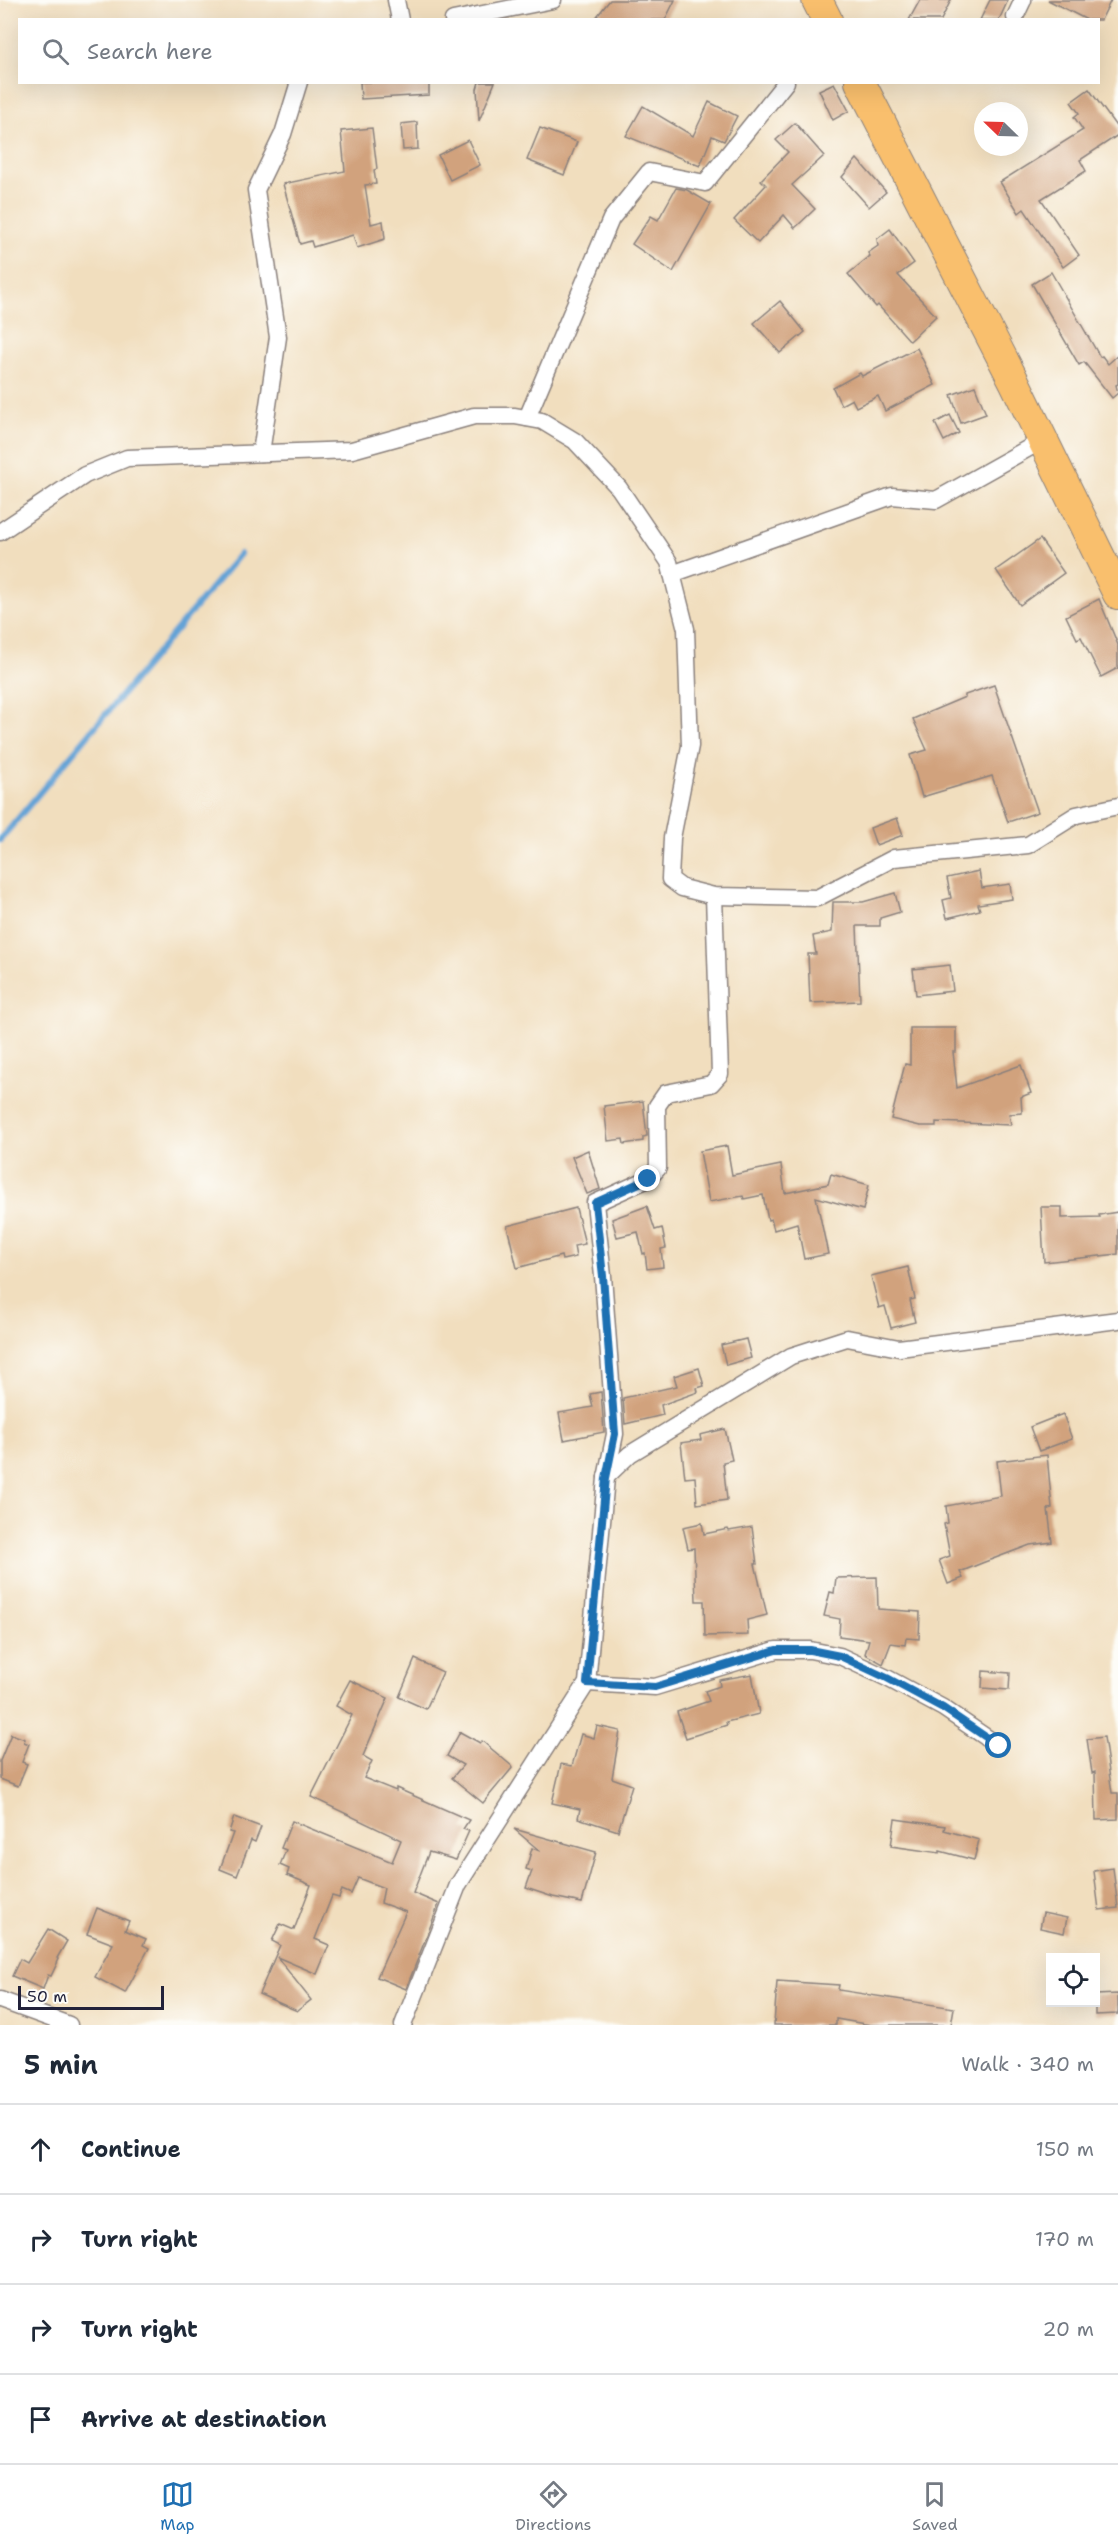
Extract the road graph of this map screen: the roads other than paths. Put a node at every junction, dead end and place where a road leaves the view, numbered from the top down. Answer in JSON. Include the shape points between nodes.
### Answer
{"nodes":[{"id":1,"x":396,"y":0,"type":"edge"},
{"id":2,"x":553,"y":0,"type":"edge"},
{"id":3,"x":817,"y":0,"type":"edge"},
{"id":4,"x":1023,"y":0,"type":"edge"},
{"id":5,"x":1015,"y":17,"type":"dead end"},
{"id":6,"x":400,"y":18,"type":"edge"},
{"id":7,"x":463,"y":18,"type":"edge"},
{"id":8,"x":826,"y":18,"type":"edge"},
{"id":9,"x":298,"y":84,"type":"edge"},
{"id":10,"x":784,"y":84,"type":"edge"},
{"id":11,"x":861,"y":84,"type":"edge"},
{"id":12,"x":527,"y":418,"type":"junction"},
{"id":13,"x":1043,"y":440,"type":"junction"},
{"id":14,"x":261,"y":453,"type":"junction"},
{"id":15,"x":0,"y":532,"type":"edge"},
{"id":16,"x":672,"y":574,"type":"junction"},
{"id":17,"x":1118,"y":594,"type":"edge"},
{"id":18,"x":1118,"y":806,"type":"edge"},
{"id":19,"x":714,"y":896,"type":"junction"},
{"id":20,"x":1118,"y":1320,"type":"edge"},
{"id":21,"x":606,"y":1478,"type":"junction"},
{"id":22,"x":587,"y":1683,"type":"junction"},
{"id":23,"x":999,"y":1746,"type":"dead end"},
{"id":24,"x":0,"y":2000,"type":"edge"},
{"id":25,"x":69,"y":2025,"type":"edge"},
{"id":26,"x":402,"y":2025,"type":"edge"}],
"edges":[{"from":1,"to":6,"type":"street"},
{"from":2,"to":7,"type":"street"},
{"from":3,"to":8,"type":"highway"},
{"from":4,"to":5,"type":"street"},
{"from":9,"to":14,"type":"street","via":[[283,134],[256,190],[278,337]]},
{"from":10,"to":12,"type":"street","via":[[705,183],[649,172],[611,219]]},
{"from":11,"to":13,"type":"highway"},
{"from":12,"to":14,"type":"street","via":[[474,416],[352,450]]},
{"from":12,"to":16,"type":"street","via":[[542,421],[575,441],[612,480],[669,562]]},
{"from":13,"to":16,"type":"street","via":[[936,500],[892,496]]},
{"from":13,"to":17,"type":"highway"},
{"from":14,"to":15,"type":"street","via":[[127,458],[85,475]]},
{"from":16,"to":19,"type":"street","via":[[686,629],[690,746],[672,837],[670,879],[682,888]]},
{"from":18,"to":19,"type":"street","via":[[1076,815],[1028,845],[894,858],[817,898]]},
{"from":19,"to":21,"type":"street","via":[[720,1074],[711,1084],[666,1093],[657,1106],[658,1168],[648,1179],[595,1203],[615,1434]]},
{"from":20,"to":21,"type":"street","via":[[899,1348],[848,1338],[791,1356],[630,1454]]},
{"from":21,"to":22,"type":"street"},
{"from":22,"to":23,"type":"street","via":[[655,1687],[776,1650],[810,1650],[840,1656],[887,1678],[943,1708]]},
{"from":22,"to":26,"type":"street","via":[[458,1885]]},
{"from":24,"to":25,"type":"street"}]}
